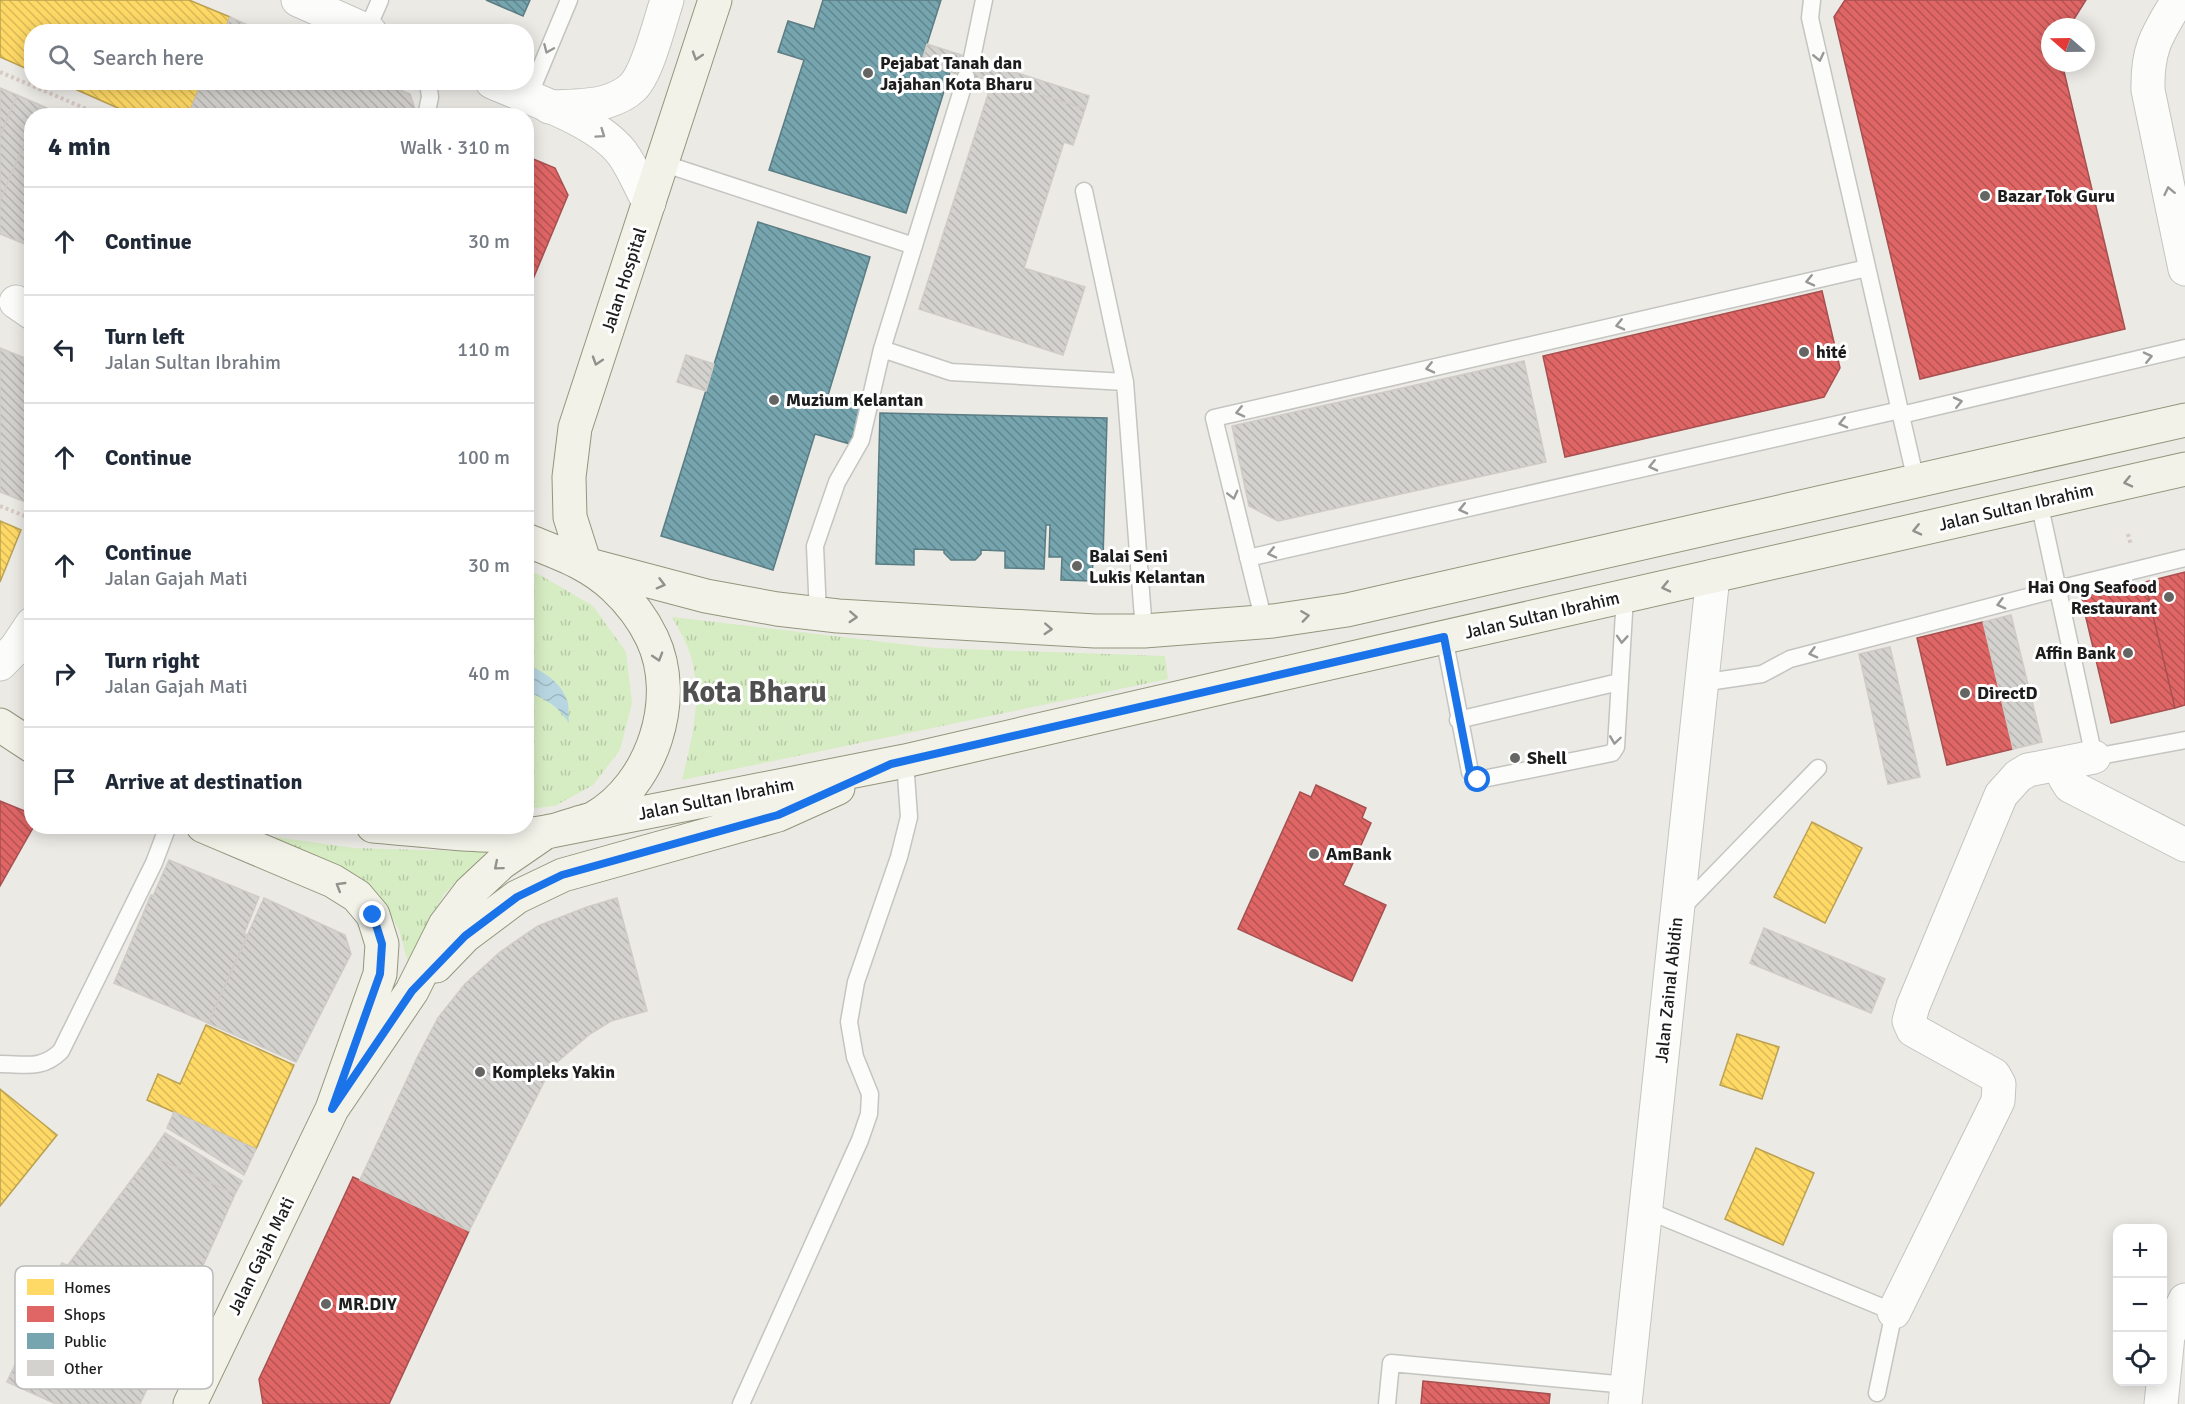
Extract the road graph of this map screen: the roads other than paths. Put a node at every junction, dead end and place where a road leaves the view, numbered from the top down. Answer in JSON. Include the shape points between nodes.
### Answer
{"nodes":[{"id":1,"x":298,"y":0,"type":"edge"},
{"id":2,"x":380,"y":0,"type":"edge"},
{"id":3,"x":569,"y":0,"type":"edge"},
{"id":4,"x":667,"y":0,"type":"edge"},
{"id":5,"x":715,"y":0,"type":"edge"},
{"id":6,"x":984,"y":0,"type":"edge"},
{"id":7,"x":1812,"y":0,"type":"edge"},
{"id":8,"x":2178,"y":0,"type":"edge"},
{"id":9,"x":352,"y":24,"type":"edge"},
{"id":10,"x":371,"y":24,"type":"edge"},
{"id":11,"x":972,"y":58,"type":"dead end"},
{"id":12,"x":966,"y":77,"type":"dead end"},
{"id":13,"x":429,"y":90,"type":"edge"},
{"id":14,"x":510,"y":90,"type":"edge"},
{"id":15,"x":538,"y":103,"type":"junction"},
{"id":16,"x":428,"y":108,"type":"edge"},
{"id":17,"x":662,"y":163,"type":"junction"},
{"id":18,"x":1084,"y":191,"type":"dead end"},
{"id":19,"x":649,"y":203,"type":"junction"},
{"id":20,"x":914,"y":246,"type":"junction"},
{"id":21,"x":1867,"y":268,"type":"junction"},
{"id":22,"x":2185,"y":269,"type":"edge"},
{"id":23,"x":2185,"y":348,"type":"edge"},
{"id":24,"x":882,"y":349,"type":"junction"},
{"id":25,"x":1125,"y":382,"type":"junction"},
{"id":26,"x":1900,"y":412,"type":"junction"},
{"id":27,"x":2185,"y":420,"type":"edge"},
{"id":28,"x":2185,"y":469,"type":"edge"},
{"id":29,"x":1916,"y":481,"type":"junction"},
{"id":30,"x":2039,"y":502,"type":"junction"},
{"id":31,"x":534,"y":543,"type":"edge"},
{"id":32,"x":1248,"y":558,"type":"junction"},
{"id":33,"x":2185,"y":558,"type":"edge"},
{"id":34,"x":585,"y":564,"type":"junction"},
{"id":35,"x":1713,"y":576,"type":"junction"},
{"id":36,"x":2058,"y":589,"type":"junction"},
{"id":37,"x":1625,"y":596,"type":"junction"},
{"id":38,"x":818,"y":614,"type":"junction"},
{"id":39,"x":1264,"y":622,"type":"junction"},
{"id":40,"x":1144,"y":631,"type":"junction"},
{"id":41,"x":24,"y":636,"type":"edge"},
{"id":42,"x":1444,"y":637,"type":"junction"},
{"id":43,"x":0,"y":664,"type":"edge"},
{"id":44,"x":1619,"y":682,"type":"junction"},
{"id":45,"x":1701,"y":683,"type":"junction"},
{"id":46,"x":0,"y":720,"type":"edge"},
{"id":47,"x":1458,"y":720,"type":"junction"},
{"id":48,"x":0,"y":725,"type":"edge"},
{"id":49,"x":24,"y":730,"type":"edge"},
{"id":50,"x":2185,"y":740,"type":"edge"},
{"id":51,"x":24,"y":741,"type":"edge"},
{"id":52,"x":2079,"y":760,"type":"junction"},
{"id":53,"x":898,"y":763,"type":"junction"},
{"id":54,"x":1818,"y":768,"type":"dead end"},
{"id":55,"x":546,"y":832,"type":"junction"},
{"id":56,"x":534,"y":833,"type":"edge"},
{"id":57,"x":165,"y":834,"type":"edge"},
{"id":58,"x":222,"y":834,"type":"edge"},
{"id":59,"x":471,"y":834,"type":"edge"},
{"id":60,"x":521,"y":834,"type":"edge"},
{"id":61,"x":2185,"y":845,"type":"edge"},
{"id":62,"x":1677,"y":913,"type":"junction"},
{"id":63,"x":412,"y":991,"type":"junction"},
{"id":64,"x":0,"y":1064,"type":"edge"},
{"id":65,"x":332,"y":1109,"type":"junction"},
{"id":66,"x":1646,"y":1210,"type":"junction"},
{"id":67,"x":2185,"y":1300,"type":"edge"},
{"id":68,"x":1894,"y":1312,"type":"junction"},
{"id":69,"x":213,"y":1368,"type":"edge"},
{"id":70,"x":1877,"y":1393,"type":"dead end"},
{"id":71,"x":1626,"y":1395,"type":"edge"},
{"id":72,"x":741,"y":1404,"type":"edge"},
{"id":73,"x":1387,"y":1404,"type":"edge"},
{"id":74,"x":2161,"y":1404,"type":"edge"}],
"edges":[{"from":1,"to":9,"type":"street"},
{"from":2,"to":10,"type":"lane"},
{"from":3,"to":15,"type":"lane","one_way":true},
{"from":4,"to":15,"type":"street","via":[[644,70],[634,86],[620,96],[590,105]]},
{"from":5,"to":17,"type":"main road","name":"Jalan Hospital","one_way":true},
{"from":6,"to":11,"type":"lane"},
{"from":7,"to":21,"type":"lane","one_way":true,"via":[[1810,18]]},
{"from":22,"to":8,"type":"street","one_way":true,"via":[[2148,90],[2147,63],[2156,36]]},
{"from":12,"to":20,"type":"lane"},
{"from":13,"to":16,"type":"lane"},
{"from":14,"to":15,"type":"street"},
{"from":15,"to":19,"type":"street","one_way":true,"via":[[608,137],[622,153]]},
{"from":17,"to":19,"type":"main road","name":"Jalan Hospital"},
{"from":17,"to":20,"type":"lane"},
{"from":18,"to":25,"type":"lane"},
{"from":19,"to":34,"type":"main road","name":"Jalan Hospital","one_way":true,"via":[[575,428],[569,477],[570,517]]},
{"from":20,"to":24,"type":"lane"},
{"from":21,"to":26,"type":"lane"},
{"from":21,"to":32,"type":"lane","one_way":true,"via":[[1214,418]]},
{"from":26,"to":23,"type":"lane","one_way":true},
{"from":24,"to":25,"type":"lane","via":[[951,372]]},
{"from":24,"to":38,"type":"lane","via":[[861,440],[837,482],[815,546]]},
{"from":25,"to":40,"type":"lane"},
{"from":26,"to":29,"type":"lane"},
{"from":26,"to":32,"type":"lane","one_way":true},
{"from":27,"to":29,"type":"main road"},
{"from":28,"to":30,"type":"main road","name":"Jalan Sultan Ibrahim","one_way":true},
{"from":39,"to":29,"type":"main road","one_way":true,"via":[[1347,610]]},
{"from":30,"to":35,"type":"main road","name":"Jalan Sultan Ibrahim","one_way":true},
{"from":30,"to":36,"type":"lane"},
{"from":31,"to":34,"type":"main road"},
{"from":32,"to":39,"type":"lane"},
{"from":33,"to":36,"type":"lane"},
{"from":34,"to":38,"type":"main road","one_way":true,"via":[[706,596]]},
{"from":34,"to":55,"type":"main road","one_way":true,"via":[[614,587],[636,612],[652,639],[661,669],[663,703],[643,771],[622,796],[593,818]]},
{"from":35,"to":37,"type":"main road","name":"Jalan Sultan Ibrahim","one_way":true},
{"from":35,"to":45,"type":"street","name":"Jalan Zainal Abidin"},
{"from":36,"to":45,"type":"lane","one_way":true,"via":[[1790,659],[1762,674]]},
{"from":36,"to":52,"type":"lane"},
{"from":37,"to":42,"type":"main road","name":"Jalan Sultan Ibrahim"},
{"from":37,"to":44,"type":"lane","one_way":true},
{"from":38,"to":40,"type":"main road","one_way":true,"via":[[1095,632]]},
{"from":39,"to":40,"type":"main road"},
{"from":41,"to":43,"type":"street"},
{"from":42,"to":47,"type":"lane"},
{"from":42,"to":53,"type":"main road","name":"Jalan Sultan Ibrahim"},
{"from":44,"to":47,"type":"lane"},
{"from":44,"to":47,"type":"lane","one_way":true,"via":[[1616,747],[1612,753],[1478,780],[1470,772]]},
{"from":45,"to":62,"type":"street","name":"Jalan Zainal Abidin"},
{"from":46,"to":49,"type":"street"},
{"from":48,"to":51,"type":"main road"},
{"from":50,"to":52,"type":"lane"},
{"from":52,"to":61,"type":"street","via":[[2065,778],[2070,786]]},
{"from":52,"to":68,"type":"street","via":[[2028,770],[2001,795],[1913,1006],[1909,1021],[1913,1030],[1994,1075],[2000,1084],[1998,1101]]},
{"from":53,"to":55,"type":"main road","name":"Jalan Sultan Ibrahim"},
{"from":53,"to":63,"type":"main road","via":[[778,815],[562,875],[517,897],[465,936]]},
{"from":53,"to":72,"type":"lane","via":[[909,816],[899,857],[856,981],[849,1022],[855,1057],[870,1094],[869,1114]]},
{"from":54,"to":62,"type":"lane"},
{"from":55,"to":56,"type":"main road"},
{"from":55,"to":63,"type":"main road","name":"Jalan Gajah Mati","one_way":true,"via":[[501,862],[470,892],[445,925]]},
{"from":57,"to":64,"type":"lane","via":[[61,1051],[42,1065]]},
{"from":65,"to":58,"type":"main road","name":"Jalan Gajah Mati","one_way":true,"via":[[380,974],[382,944],[373,915],[357,896],[333,881]]},
{"from":59,"to":60,"type":"main road"},
{"from":62,"to":66,"type":"street","name":"Jalan Zainal Abidin"},
{"from":63,"to":65,"type":"main road","name":"Jalan Gajah Mati"},
{"from":65,"to":69,"type":"main road","name":"Jalan Gajah Mati"},
{"from":66,"to":68,"type":"lane"},
{"from":66,"to":71,"type":"street","name":"Jalan Zainal Abidin"},
{"from":67,"to":74,"type":"street","via":[[2168,1336]]},
{"from":68,"to":70,"type":"lane"},
{"from":71,"to":73,"type":"lane","via":[[1391,1363]]}]}
